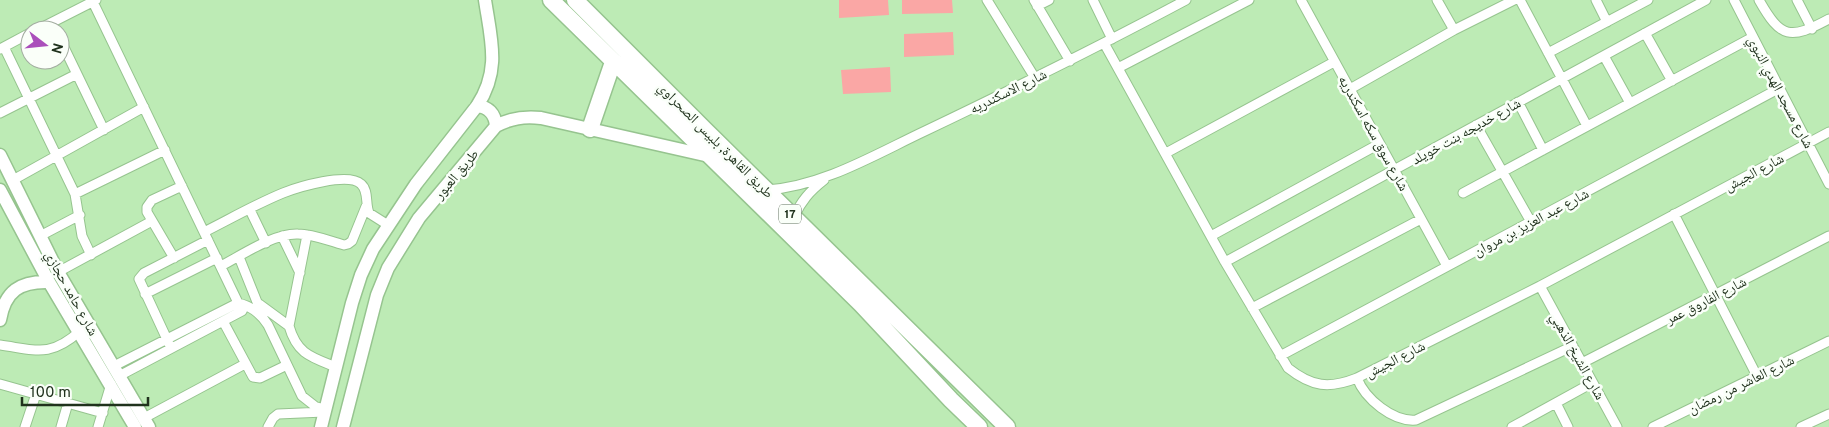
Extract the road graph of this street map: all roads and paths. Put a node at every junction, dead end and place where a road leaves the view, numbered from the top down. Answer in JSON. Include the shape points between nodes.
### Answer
{"nodes":[{"id":1,"x":484,"y":0,"type":"edge"},
{"id":2,"x":551,"y":0,"type":"edge"},
{"id":3,"x":575,"y":0,"type":"edge"},
{"id":4,"x":986,"y":0,"type":"edge"},
{"id":5,"x":1048,"y":0,"type":"edge"},
{"id":6,"x":1186,"y":0,"type":"edge"},
{"id":7,"x":1249,"y":0,"type":"edge"},
{"id":8,"x":1301,"y":0,"type":"edge"},
{"id":9,"x":1437,"y":0,"type":"edge"},
{"id":10,"x":1514,"y":0,"type":"edge"},
{"id":11,"x":1520,"y":0,"type":"edge"},
{"id":12,"x":1648,"y":0,"type":"edge"},
{"id":13,"x":1706,"y":0,"type":"edge"},
{"id":14,"x":1734,"y":0,"type":"edge"},
{"id":15,"x":1759,"y":0,"type":"edge"},
{"id":16,"x":1796,"y":0,"type":"edge"},
{"id":17,"x":95,"y":1,"type":"edge"},
{"id":18,"x":1096,"y":1,"type":"edge"},
{"id":19,"x":1598,"y":1,"type":"edge"},
{"id":20,"x":1036,"y":3,"type":"edge"},
{"id":21,"x":1829,"y":19,"type":"edge"},
{"id":22,"x":64,"y":20,"type":"edge"},
{"id":23,"x":1608,"y":22,"type":"junction"},
{"id":24,"x":1812,"y":29,"type":"junction"},
{"id":25,"x":1454,"y":30,"type":"junction"},
{"id":26,"x":1645,"y":33,"type":"junction"},
{"id":27,"x":1753,"y":37,"type":"junction"},
{"id":28,"x":20,"y":39,"type":"edge"},
{"id":29,"x":1108,"y":41,"type":"junction"},
{"id":30,"x":2,"y":48,"type":"edge"},
{"id":31,"x":1548,"y":54,"type":"junction"},
{"id":32,"x":1604,"y":56,"type":"junction"},
{"id":33,"x":70,"y":60,"type":"edge"},
{"id":34,"x":1070,"y":61,"type":"junction"},
{"id":35,"x":614,"y":62,"type":"junction"},
{"id":36,"x":1334,"y":62,"type":"junction"},
{"id":37,"x":1118,"y":68,"type":"junction"},
{"id":38,"x":77,"y":74,"type":"junction"},
{"id":39,"x":1035,"y":78,"type":"junction"},
{"id":40,"x":1562,"y":79,"type":"junction"},
{"id":41,"x":1672,"y":81,"type":"junction"},
{"id":42,"x":1780,"y":88,"type":"junction"},
{"id":43,"x":1350,"y":89,"type":"junction"},
{"id":44,"x":29,"y":99,"type":"junction"},
{"id":45,"x":1518,"y":102,"type":"junction"},
{"id":46,"x":1630,"y":103,"type":"junction"},
{"id":47,"x":477,"y":106,"type":"junction"},
{"id":48,"x":144,"y":107,"type":"junction"},
{"id":49,"x":0,"y":113,"type":"edge"},
{"id":50,"x":1476,"y":125,"type":"junction"},
{"id":51,"x":496,"y":126,"type":"junction"},
{"id":52,"x":1587,"y":126,"type":"junction"},
{"id":53,"x":590,"y":129,"type":"junction"},
{"id":54,"x":104,"y":130,"type":"junction"},
{"id":55,"x":1829,"y":132,"type":"edge"},
{"id":56,"x":1808,"y":143,"type":"junction"},
{"id":57,"x":1379,"y":144,"type":"junction"},
{"id":58,"x":165,"y":150,"type":"junction"},
{"id":59,"x":1543,"y":150,"type":"junction"},
{"id":60,"x":1166,"y":153,"type":"junction"},
{"id":61,"x":0,"y":155,"type":"edge"},
{"id":62,"x":57,"y":156,"type":"junction"},
{"id":63,"x":709,"y":156,"type":"junction"},
{"id":64,"x":1394,"y":170,"type":"junction"},
{"id":65,"x":1503,"y":172,"type":"junction"},
{"id":66,"x":828,"y":177,"type":"junction"},
{"id":67,"x":13,"y":180,"type":"junction"},
{"id":68,"x":1829,"y":184,"type":"edge"},
{"id":69,"x":182,"y":186,"type":"junction"},
{"id":70,"x":0,"y":190,"type":"edge"},
{"id":71,"x":766,"y":190,"type":"junction"},
{"id":72,"x":1463,"y":193,"type":"dead end"},
{"id":73,"x":75,"y":194,"type":"junction"},
{"id":74,"x":367,"y":204,"type":"junction"},
{"id":75,"x":250,"y":210,"type":"junction"},
{"id":76,"x":1674,"y":214,"type":"junction"},
{"id":77,"x":80,"y":215,"type":"junction"},
{"id":78,"x":794,"y":217,"type":"junction"},
{"id":79,"x":1421,"y":219,"type":"junction"},
{"id":80,"x":152,"y":221,"type":"junction"},
{"id":81,"x":1531,"y":222,"type":"junction"},
{"id":82,"x":388,"y":225,"type":"junction"},
{"id":83,"x":307,"y":235,"type":"junction"},
{"id":84,"x":40,"y":236,"type":"junction"},
{"id":85,"x":206,"y":236,"type":"junction"},
{"id":86,"x":282,"y":236,"type":"junction"},
{"id":87,"x":1211,"y":236,"type":"junction"},
{"id":88,"x":1829,"y":236,"type":"edge"},
{"id":89,"x":266,"y":242,"type":"junction"},
{"id":90,"x":91,"y":255,"type":"junction"},
{"id":91,"x":242,"y":255,"type":"junction"},
{"id":92,"x":174,"y":258,"type":"junction"},
{"id":93,"x":219,"y":262,"type":"junction"},
{"id":94,"x":1225,"y":262,"type":"junction"},
{"id":95,"x":1447,"y":266,"type":"junction"},
{"id":96,"x":58,"y":272,"type":"junction"},
{"id":97,"x":300,"y":273,"type":"junction"},
{"id":98,"x":49,"y":282,"type":"junction"},
{"id":99,"x":1540,"y":286,"type":"junction"},
{"id":100,"x":145,"y":294,"type":"junction"},
{"id":101,"x":1715,"y":295,"type":"junction"},
{"id":102,"x":258,"y":304,"type":"junction"},
{"id":103,"x":242,"y":306,"type":"junction"},
{"id":104,"x":1252,"y":308,"type":"junction"},
{"id":105,"x":263,"y":317,"type":"junction"},
{"id":106,"x":0,"y":320,"type":"edge"},
{"id":107,"x":223,"y":321,"type":"junction"},
{"id":108,"x":289,"y":326,"type":"junction"},
{"id":109,"x":80,"y":331,"type":"junction"},
{"id":110,"x":167,"y":338,"type":"junction"},
{"id":111,"x":1829,"y":341,"type":"edge"},
{"id":112,"x":0,"y":345,"type":"edge"},
{"id":113,"x":1573,"y":346,"type":"junction"},
{"id":114,"x":171,"y":348,"type":"junction"},
{"id":115,"x":1280,"y":356,"type":"junction"},
{"id":116,"x":942,"y":362,"type":"junction"},
{"id":117,"x":1582,"y":363,"type":"junction"},
{"id":118,"x":246,"y":364,"type":"junction"},
{"id":119,"x":287,"y":365,"type":"junction"},
{"id":120,"x":336,"y":367,"type":"junction"},
{"id":121,"x":114,"y":375,"type":"junction"},
{"id":122,"x":927,"y":375,"type":"junction"},
{"id":123,"x":1757,"y":376,"type":"junction"},
{"id":124,"x":1357,"y":378,"type":"junction"},
{"id":125,"x":1592,"y":383,"type":"junction"},
{"id":126,"x":0,"y":384,"type":"edge"},
{"id":127,"x":966,"y":385,"type":"junction"},
{"id":128,"x":36,"y":394,"type":"junction"},
{"id":129,"x":951,"y":400,"type":"junction"},
{"id":130,"x":68,"y":403,"type":"junction"},
{"id":131,"x":1556,"y":403,"type":"junction"},
{"id":132,"x":325,"y":411,"type":"junction"},
{"id":133,"x":102,"y":413,"type":"junction"},
{"id":134,"x":1829,"y":414,"type":"edge"},
{"id":135,"x":143,"y":424,"type":"edge"},
{"id":136,"x":25,"y":427,"type":"edge"},
{"id":137,"x":61,"y":427,"type":"edge"},
{"id":138,"x":98,"y":427,"type":"edge"},
{"id":139,"x":268,"y":427,"type":"edge"},
{"id":140,"x":321,"y":427,"type":"edge"},
{"id":141,"x":343,"y":427,"type":"edge"},
{"id":142,"x":979,"y":427,"type":"edge"},
{"id":143,"x":1008,"y":427,"type":"edge"},
{"id":144,"x":1512,"y":427,"type":"edge"},
{"id":145,"x":1568,"y":427,"type":"edge"},
{"id":146,"x":1617,"y":427,"type":"edge"},
{"id":147,"x":1652,"y":427,"type":"edge"},
{"id":148,"x":1801,"y":427,"type":"edge"}],
"edges":[{"from":1,"to":47,"type":"street","name":"طريق العبور","via":[[493,67],[485,94]]},
{"from":2,"to":35,"type":"highway","name":"طريق القاهرة, بلبيس الصحراوي","number":"17"},
{"from":3,"to":71,"type":"highway","name":"طريق القاهرة, بلبيس الصحراوي","number":"17"},
{"from":4,"to":39,"type":"street"},
{"from":5,"to":20,"type":"street"},
{"from":6,"to":29,"type":"street","name":"شارع الاسكندريه"},
{"from":7,"to":37,"type":"street"},
{"from":8,"to":36,"type":"street","name":"شارع سوق سكه اسكندريه"},
{"from":9,"to":25,"type":"street"},
{"from":10,"to":25,"type":"street"},
{"from":11,"to":31,"type":"street"},
{"from":12,"to":23,"type":"street"},
{"from":13,"to":26,"type":"street","name":"شارع خديجه بنت خويلد"},
{"from":14,"to":27,"type":"street","name":"شارع مسجد الهدي النبوي"},
{"from":15,"to":24,"type":"street","via":[[1776,27],[1794,33]]},
{"from":16,"to":24,"type":"street"},
{"from":17,"to":22,"type":"street"},
{"from":17,"to":48,"type":"street"},
{"from":18,"to":29,"type":"street","name":"شارع الجيش"},
{"from":19,"to":23,"type":"street"},
{"from":20,"to":34,"type":"street"},
{"from":21,"to":24,"type":"street"},
{"from":23,"to":31,"type":"street"},
{"from":25,"to":43,"type":"street"},
{"from":26,"to":32,"type":"street","name":"شارع خديجه بنت خويلد"},
{"from":26,"to":41,"type":"street"},
{"from":27,"to":41,"type":"street"},
{"from":27,"to":42,"type":"street","name":"شارع مسجد الهدي النبوي"},
{"from":28,"to":30,"type":"street"},
{"from":29,"to":34,"type":"street","name":"شارع الاسكندريه"},
{"from":29,"to":37,"type":"street","name":"شارع الجيش"},
{"from":30,"to":44,"type":"street"},
{"from":31,"to":40,"type":"street"},
{"from":32,"to":40,"type":"street","name":"شارع خديجه بنت خويلد"},
{"from":32,"to":46,"type":"street"},
{"from":33,"to":38,"type":"street"},
{"from":34,"to":39,"type":"street","name":"شارع الاسكندريه"},
{"from":35,"to":53,"type":"highway"},
{"from":35,"to":63,"type":"highway","name":"طريق القاهرة, بلبيس الصحراوي","number":"17"},
{"from":36,"to":43,"type":"street","name":"شارع سوق سكه اسكندريه"},
{"from":36,"to":60,"type":"street"},
{"from":37,"to":60,"type":"street","name":"شارع الجيش"},
{"from":38,"to":44,"type":"street"},
{"from":38,"to":54,"type":"street"},
{"from":39,"to":66,"type":"street","name":"شارع الاسكندريه"},
{"from":40,"to":45,"type":"street","name":"شارع خديجه بنت خويلد"},
{"from":40,"to":52,"type":"street"},
{"from":41,"to":46,"type":"street"},
{"from":42,"to":56,"type":"street","name":"شارع مسجد الهدي النبوي"},
{"from":42,"to":81,"type":"street","name":"شارع عبد العزيز بن مروان"},
{"from":43,"to":57,"type":"street","name":"شارع سوق سكه اسكندريه"},
{"from":44,"to":49,"type":"street"},
{"from":44,"to":62,"type":"street"},
{"from":45,"to":50,"type":"street","name":"شارع خديجه بنت خويلد"},
{"from":45,"to":59,"type":"street"},
{"from":46,"to":52,"type":"street"},
{"from":47,"to":51,"type":"street","via":[[491,112]]},
{"from":47,"to":82,"type":"street","name":"طريق العبور"},
{"from":48,"to":54,"type":"street"},
{"from":48,"to":58,"type":"street"},
{"from":50,"to":64,"type":"street","name":"شارع خديجه بنت خويلد"},
{"from":50,"to":65,"type":"street"},
{"from":51,"to":53,"type":"street","via":[[513,119],[531,117]]},
{"from":51,"to":141,"type":"street","name":"طريق العبور","via":[[418,218],[388,268],[377,295]]},
{"from":52,"to":59,"type":"street"},
{"from":53,"to":63,"type":"street"},
{"from":54,"to":62,"type":"street"},
{"from":55,"to":56,"type":"street","name":"شارع الجيش"},
{"from":56,"to":68,"type":"street","name":"شارع مسجد الهدي النبوي"},
{"from":56,"to":76,"type":"street","name":"شارع الجيش"},
{"from":57,"to":64,"type":"street","name":"شارع سوق سكه اسكندريه"},
{"from":57,"to":87,"type":"street"},
{"from":58,"to":69,"type":"street"},
{"from":58,"to":73,"type":"street"},
{"from":59,"to":65,"type":"street"},
{"from":60,"to":87,"type":"street","name":"شارع الجيش"},
{"from":61,"to":67,"type":"street","name":"شارع حامد حجازي"},
{"from":62,"to":67,"type":"street"},
{"from":62,"to":73,"type":"street"},
{"from":63,"to":122,"type":"highway","name":"طريق القاهرة, بلبيس الصحراوي","number":"17","via":[[861,304]]},
{"from":64,"to":79,"type":"street","name":"شارع سوق سكه اسكندريه"},
{"from":64,"to":94,"type":"street","name":"شارع خديجه بنت خويلد"},
{"from":65,"to":72,"type":"street"},
{"from":65,"to":81,"type":"street"},
{"from":66,"to":71,"type":"street","name":"شارع الاسكندريه","via":[[786,189]]},
{"from":66,"to":78,"type":"street","name":"شارع الاسكندريه","via":[[808,194]]},
{"from":67,"to":84,"type":"street","name":"شارع حامد حجازي"},
{"from":69,"to":80,"type":"street","via":[[149,202],[146,209]]},
{"from":69,"to":85,"type":"street"},
{"from":70,"to":98,"type":"street","name":"شارع حامد حجازي"},
{"from":71,"to":78,"type":"highway","name":"طريق القاهرة, بلبيس الصحراوي","number":"17"},
{"from":73,"to":77,"type":"street"},
{"from":74,"to":75,"type":"street","via":[[365,189],[348,179],[305,186]]},
{"from":74,"to":82,"type":"street","via":[[372,216]]},
{"from":74,"to":83,"type":"street","via":[[348,244]]},
{"from":75,"to":85,"type":"street"},
{"from":75,"to":89,"type":"street"},
{"from":76,"to":99,"type":"street","name":"شارع الجيش"},
{"from":76,"to":101,"type":"street"},
{"from":77,"to":84,"type":"street"},
{"from":77,"to":90,"type":"street","via":[[82,236]]},
{"from":78,"to":116,"type":"highway","name":"طريق القاهرة, بلبيس الصحراوي","number":"17"},
{"from":79,"to":95,"type":"street","name":"شارع سوق سكه اسكندريه"},
{"from":79,"to":104,"type":"street"},
{"from":80,"to":90,"type":"street"},
{"from":80,"to":92,"type":"street"},
{"from":81,"to":95,"type":"street","name":"شارع عبد العزيز بن مروان"},
{"from":82,"to":120,"type":"street","name":"طريق العبور","via":[[361,276]]},
{"from":83,"to":86,"type":"street"},
{"from":83,"to":97,"type":"street"},
{"from":84,"to":96,"type":"street","name":"شارع حامد حجازي"},
{"from":85,"to":92,"type":"street"},
{"from":85,"to":93,"type":"street"},
{"from":86,"to":89,"type":"street"},
{"from":86,"to":97,"type":"street"},
{"from":87,"to":94,"type":"street","name":"شارع الجيش"},
{"from":88,"to":101,"type":"street","name":"شارع الفاروق عمر"},
{"from":89,"to":91,"type":"street"},
{"from":90,"to":96,"type":"street"},
{"from":91,"to":93,"type":"street"},
{"from":91,"to":102,"type":"street"},
{"from":92,"to":100,"type":"street","via":[[140,276]]},
{"from":93,"to":100,"type":"street"},
{"from":93,"to":103,"type":"street"},
{"from":94,"to":104,"type":"street","name":"شارع الجيش"},
{"from":95,"to":115,"type":"street","name":"شارع عبد العزيز بن مروان"},
{"from":96,"to":121,"type":"street","name":"شارع حامد حجازي"},
{"from":97,"to":108,"type":"street"},
{"from":98,"to":106,"type":"street","via":[[32,282],[16,288],[3,305]]},
{"from":98,"to":109,"type":"street","name":"شارع حامد حجازي"},
{"from":99,"to":113,"type":"street","name":"شارع الشيخ الذهبي"},
{"from":99,"to":124,"type":"street","name":"شارع الجيش"},
{"from":100,"to":110,"type":"street"},
{"from":101,"to":117,"type":"street","name":"شارع الفاروق عمر"},
{"from":101,"to":123,"type":"street"},
{"from":102,"to":105,"type":"street"},
{"from":102,"to":108,"type":"street"},
{"from":103,"to":105,"type":"street"},
{"from":103,"to":107,"type":"street"},
{"from":103,"to":110,"type":"street"},
{"from":104,"to":115,"type":"street","name":"شارع الجيش"},
{"from":105,"to":119,"type":"street"},
{"from":107,"to":114,"type":"street"},
{"from":107,"to":118,"type":"street"},
{"from":108,"to":120,"type":"street","via":[[300,349],[310,357]]},
{"from":109,"to":112,"type":"street","via":[[55,348],[42,350]]},
{"from":109,"to":121,"type":"street","name":"شارع حامد حجازي"},
{"from":110,"to":114,"type":"street"},
{"from":110,"to":121,"type":"street"},
{"from":111,"to":123,"type":"street","name":"شارع العاشر من رمضان"},
{"from":113,"to":117,"type":"street","name":"شارع الشيخ الذهبي"},
{"from":113,"to":124,"type":"street","via":[[1416,420],[1399,418],[1374,402]]},
{"from":114,"to":121,"type":"street"},
{"from":115,"to":124,"type":"street","name":"شارع الجيش","via":[[1288,368],[1313,383],[1334,385]]},
{"from":116,"to":122,"type":"highway","via":[[935,373]]},
{"from":116,"to":127,"type":"highway","name":"طريق القاهرة, بلبيس الصحراوي","number":"17"},
{"from":117,"to":125,"type":"street","name":"شارع الشيخ الذهبي"},
{"from":118,"to":119,"type":"street","via":[[251,375],[258,378]]},
{"from":118,"to":135,"type":"street"},
{"from":119,"to":132,"type":"street","via":[[302,396]]},
{"from":120,"to":132,"type":"street","name":"طريق العبور"},
{"from":121,"to":133,"type":"street"},
{"from":121,"to":135,"type":"street","name":"شارع حامد حجازي"},
{"from":122,"to":129,"type":"highway","name":"طريق القاهرة, بلبيس الصحراوي","number":"17"},
{"from":123,"to":147,"type":"street","name":"شارع العاشر من رمضان"},
{"from":125,"to":131,"type":"street"},
{"from":125,"to":146,"type":"street","name":"شارع الشيخ الذهبي"},
{"from":126,"to":128,"type":"street"},
{"from":127,"to":129,"type":"highway","via":[[956,387]]},
{"from":127,"to":143,"type":"highway","name":"طريق القاهرة, بلبيس الصحراوي","number":"17"},
{"from":128,"to":130,"type":"street"},
{"from":128,"to":136,"type":"street"},
{"from":129,"to":142,"type":"highway","name":"طريق القاهرة, بلبيس الصحراوي","number":"17"},
{"from":130,"to":133,"type":"street"},
{"from":130,"to":137,"type":"street"},
{"from":131,"to":144,"type":"street"},
{"from":131,"to":145,"type":"street"},
{"from":132,"to":139,"type":"street","via":[[278,414]]},
{"from":132,"to":140,"type":"street","name":"طريق العبور"},
{"from":133,"to":138,"type":"street"},
{"from":134,"to":148,"type":"street"}]}
